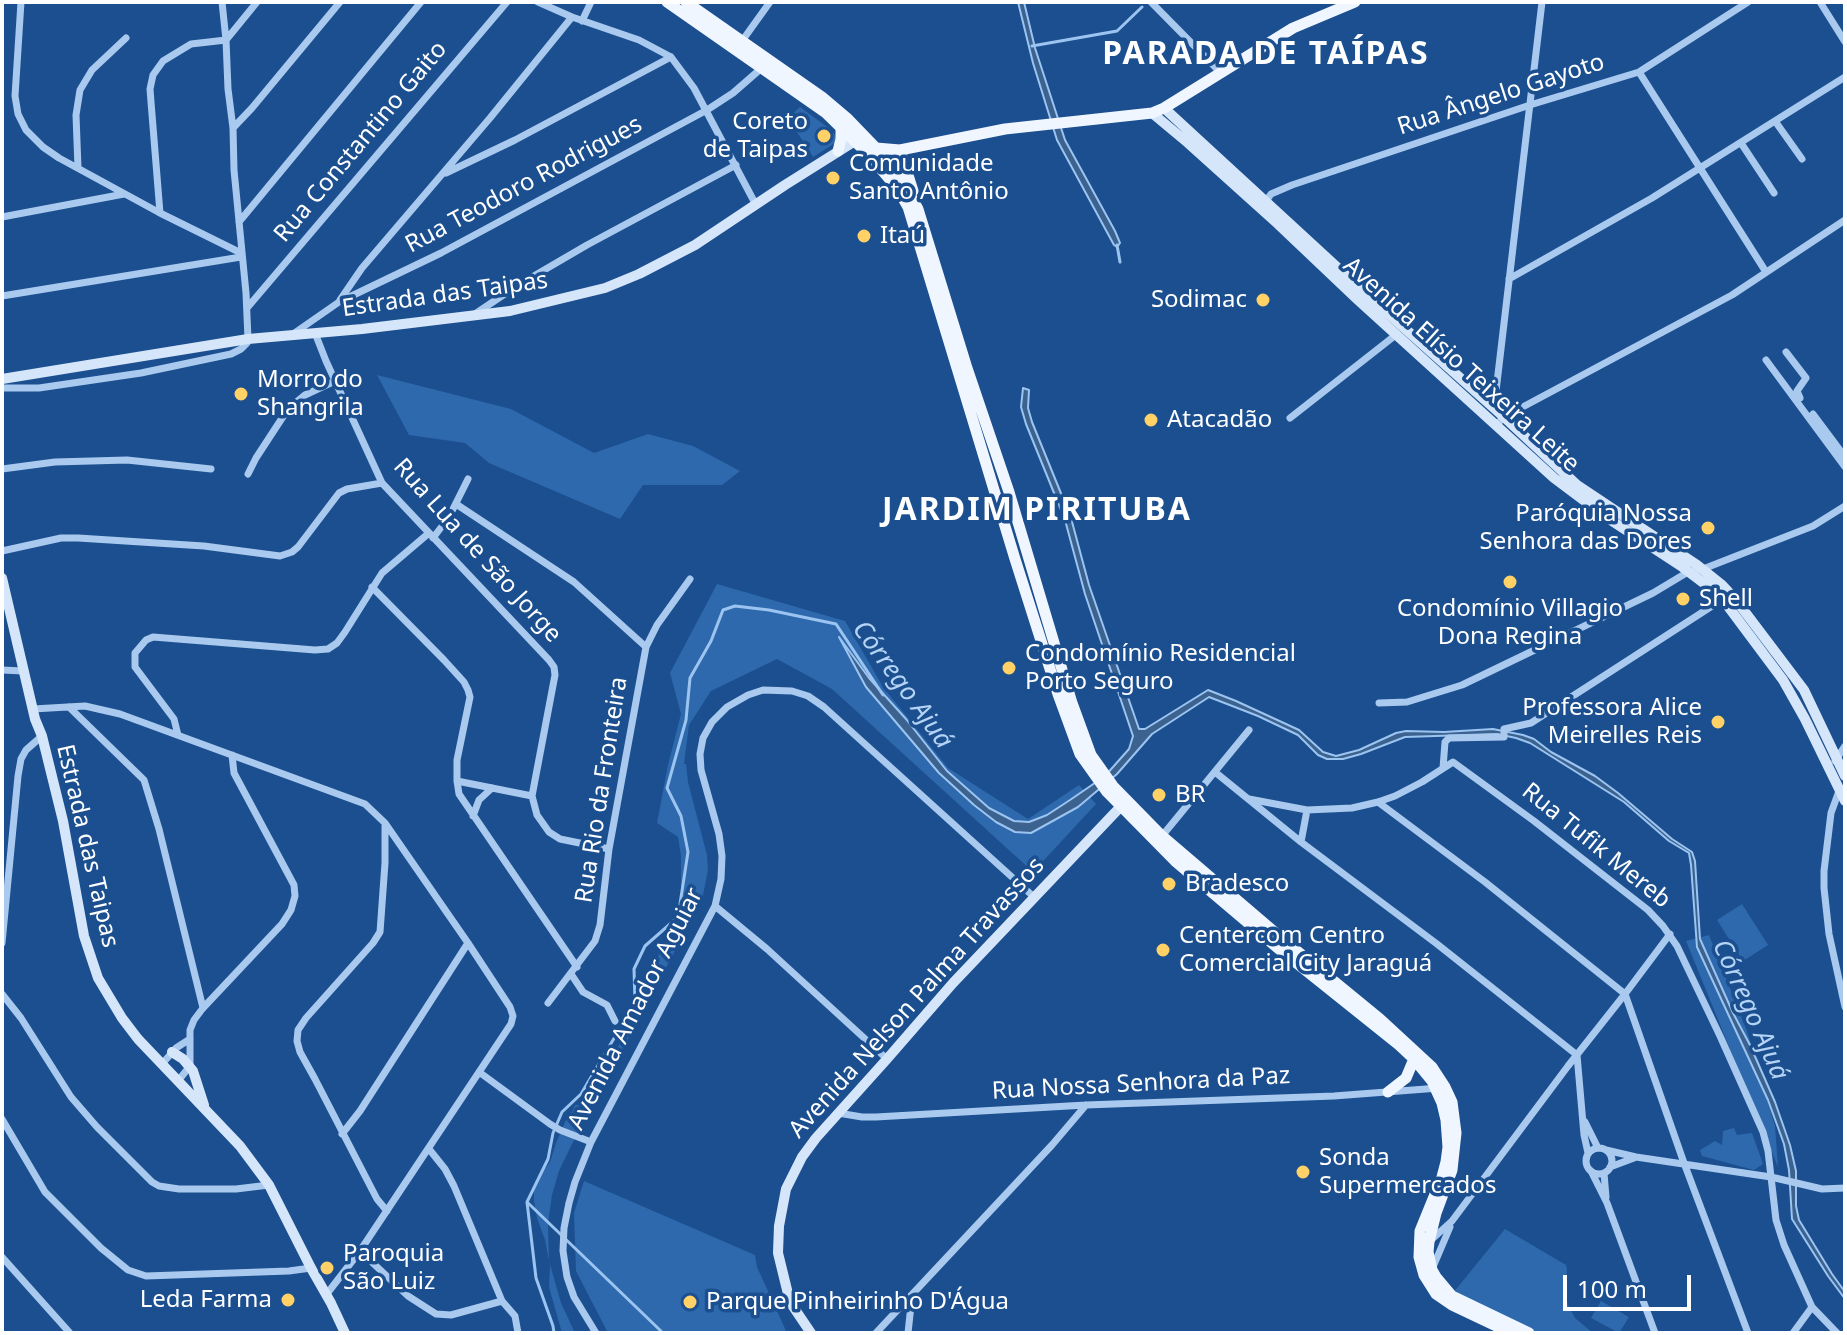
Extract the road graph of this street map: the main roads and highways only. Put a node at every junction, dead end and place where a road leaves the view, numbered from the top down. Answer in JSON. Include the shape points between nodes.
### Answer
{"nodes":[{"id":1,"x":1348,"y":3,"type":"edge"},
{"id":2,"x":676,"y":4,"type":"edge"},
{"id":3,"x":1325,"y":7,"type":"edge"},
{"id":4,"x":766,"y":65,"type":"junction"},
{"id":5,"x":1164,"y":108,"type":"junction"},
{"id":6,"x":1152,"y":113,"type":"junction"},
{"id":7,"x":841,"y":127,"type":"junction"},
{"id":8,"x":855,"y":141,"type":"junction"},
{"id":9,"x":876,"y":148,"type":"junction"},
{"id":10,"x":900,"y":150,"type":"junction"},
{"id":11,"x":838,"y":151,"type":"junction"},
{"id":12,"x":1263,"y":204,"type":"junction"},
{"id":13,"x":918,"y":209,"type":"junction"},
{"id":14,"x":1360,"y":295,"type":"junction"},
{"id":15,"x":2,"y":379,"type":"edge"},
{"id":16,"x":1491,"y":412,"type":"junction"},
{"id":17,"x":1500,"y":421,"type":"junction"},
{"id":18,"x":2,"y":578,"type":"edge"},
{"id":19,"x":1726,"y":597,"type":"junction"},
{"id":20,"x":1836,"y":763,"type":"edge"},
{"id":21,"x":1098,"y":775,"type":"junction"},
{"id":22,"x":1845,"y":776,"type":"edge"},
{"id":23,"x":1843,"y":793,"type":"edge"},
{"id":24,"x":1123,"y":803,"type":"junction"},
{"id":25,"x":1159,"y":839,"type":"junction"},
{"id":26,"x":172,"y":1052,"type":"road end"},
{"id":27,"x":1414,"y":1059,"type":"junction"},
{"id":28,"x":1440,"y":1088,"type":"junction"},
{"id":29,"x":1388,"y":1092,"type":"road end"},
{"id":30,"x":204,"y":1107,"type":"junction"},
{"id":31,"x":345,"y":1333,"type":"edge"},
{"id":32,"x":811,"y":1333,"type":"edge"},
{"id":33,"x":1511,"y":1333,"type":"edge"},
{"id":34,"x":1529,"y":1333,"type":"edge"}],
"edges":[{"from":1,"to":3,"type":"main road"},
{"from":2,"to":4,"type":"main road"},
{"from":2,"to":4,"type":"main road","via":[[742,41]]},
{"from":3,"to":5,"type":"main road"},
{"from":4,"to":7,"type":"main road"},
{"from":4,"to":9,"type":"main road","via":[[822,97]]},
{"from":5,"to":6,"type":"main road"},
{"from":5,"to":12,"type":"main road","name":"Avenida Elísio Teixeira Leite"},
{"from":6,"to":10,"type":"main road","via":[[979,133]]},
{"from":6,"to":12,"type":"main road","name":"Avenida Elísio Teixeira Leite"},
{"from":7,"to":8,"type":"main road"},
{"from":7,"to":11,"type":"main road"},
{"from":8,"to":9,"type":"main road"},
{"from":8,"to":11,"type":"main road","name":"Estrada das Taipas"},
{"from":8,"to":21,"type":"main road","via":[[908,207],[1058,694],[1076,744]]},
{"from":9,"to":10,"type":"main road"},
{"from":9,"to":13,"type":"main road"},
{"from":10,"to":13,"type":"main road"},
{"from":11,"to":15,"type":"main road","name":"Estrada das Taipas","via":[[695,245],[605,288],[510,311],[248,339]]},
{"from":12,"to":14,"type":"main road","name":"Avenida Elísio Teixeira Leite"},
{"from":13,"to":21,"type":"main road"},
{"from":14,"to":16,"type":"main road","name":"Avenida Elísio Teixeira Leite"},
{"from":14,"to":16,"type":"main road","name":"Avenida Elísio Teixeira Leite","via":[[1397,334]]},
{"from":16,"to":17,"type":"main road","name":"Avenida Elísio Teixeira Leite"},
{"from":17,"to":19,"type":"main road","name":"Avenida Elísio Teixeira Leite","via":[[1577,485],[1703,569]]},
{"from":17,"to":19,"type":"main road","name":"Avenida Elísio Teixeira Leite","via":[[1533,460],[1575,495]]},
{"from":18,"to":30,"type":"main road","name":"Estrada das Taipas","via":[[98,978],[138,1039]]},
{"from":19,"to":20,"type":"main road","name":"Avenida Elísio Teixeira Leite"},
{"from":20,"to":22,"type":"main road","name":"Avenida Elísio Teixeira Leite"},
{"from":20,"to":23,"type":"main road","name":"Avenida Elísio Teixeira Leite"},
{"from":21,"to":24,"type":"main road"},
{"from":24,"to":25,"type":"main road"},
{"from":24,"to":32,"type":"main road","name":"Avenida Nelson Palma Travassos","via":[[953,983],[802,1157],[786,1189],[778,1253],[790,1302]]},
{"from":25,"to":27,"type":"main road","via":[[1216,896]]},
{"from":25,"to":28,"type":"main road","via":[[1414,1048],[1432,1067]]},
{"from":26,"to":30,"type":"main road","via":[[197,1078]]},
{"from":27,"to":28,"type":"main road"},
{"from":27,"to":29,"type":"main road","via":[[1406,1078]]},
{"from":28,"to":33,"type":"main road","via":[[1448,1147],[1420,1231],[1424,1275],[1436,1294],[1452,1305]]},
{"from":28,"to":34,"type":"main road","via":[[1452,1102],[1455,1158],[1432,1227],[1432,1270],[1452,1296]]},
{"from":30,"to":31,"type":"main road","name":"Estrada das Taipas","via":[[269,1185]]}]}
